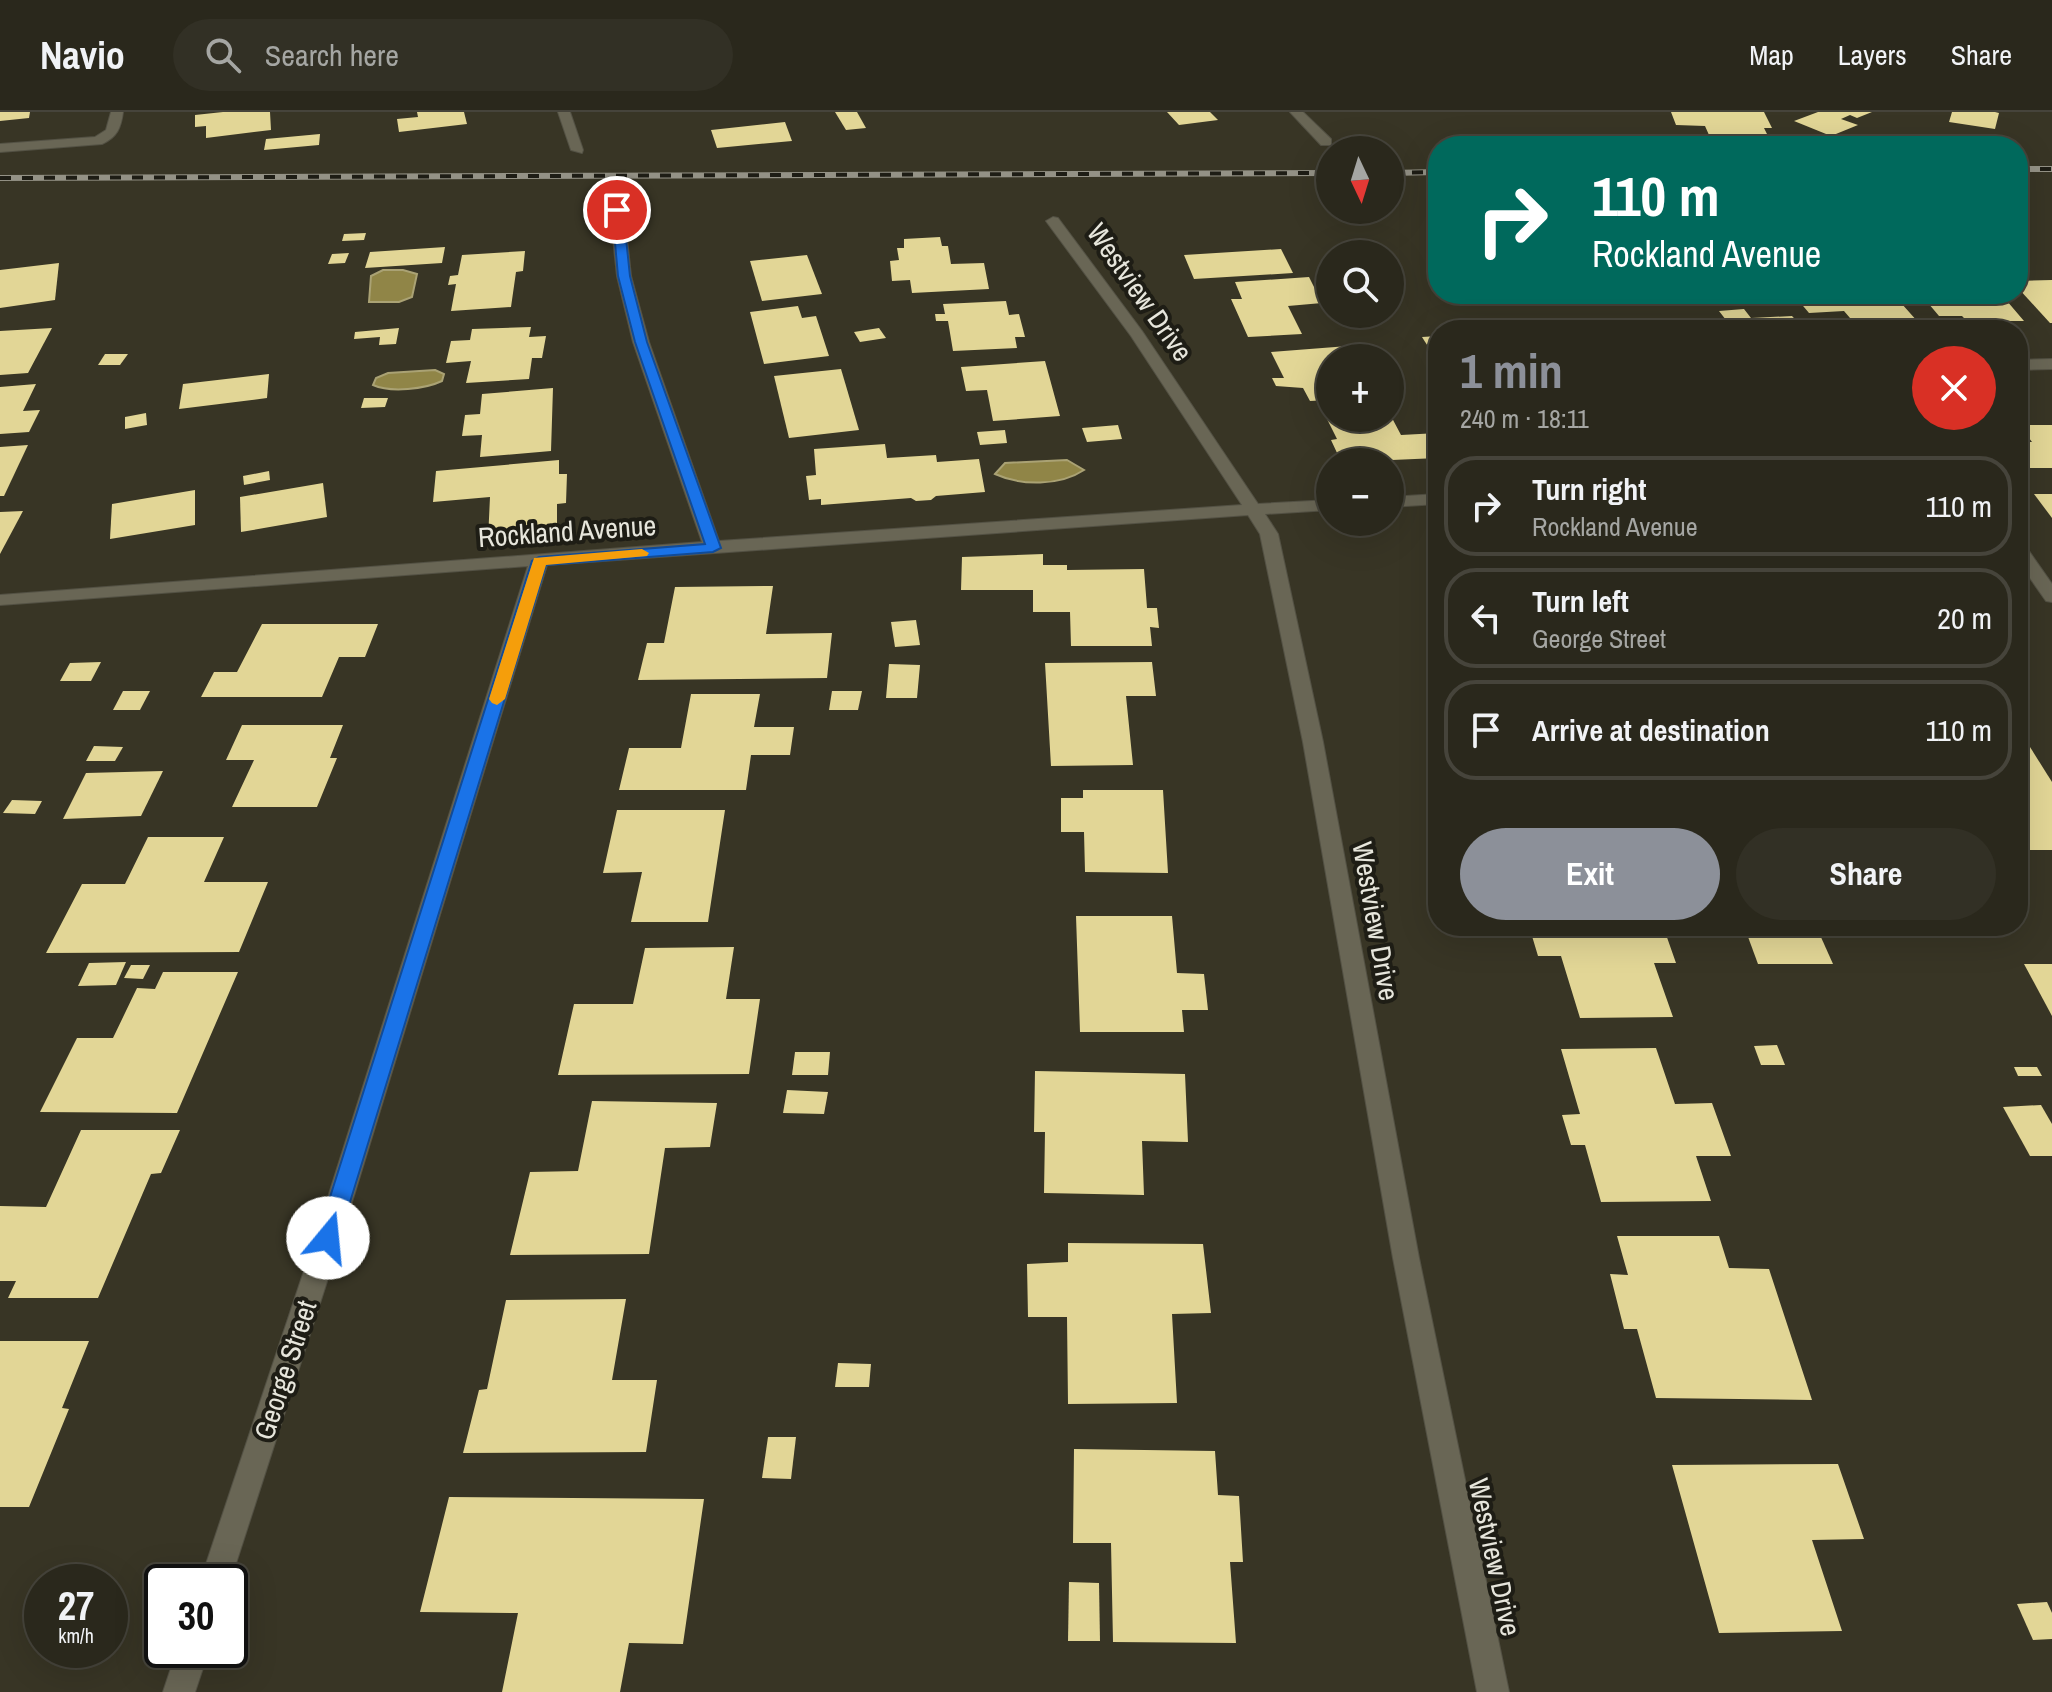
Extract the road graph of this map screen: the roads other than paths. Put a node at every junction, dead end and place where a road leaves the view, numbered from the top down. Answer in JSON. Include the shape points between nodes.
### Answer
{"nodes":[{"id":1,"x":117,"y":112,"type":"edge"},
{"id":2,"x":564,"y":112,"type":"edge"},
{"id":3,"x":1296,"y":112,"type":"edge"},
{"id":4,"x":1320,"y":136,"type":"edge"},
{"id":5,"x":0,"y":148,"type":"edge"},
{"id":6,"x":577,"y":150,"type":"dead end"},
{"id":7,"x":617,"y":210,"type":"dead end"},
{"id":8,"x":1053,"y":221,"type":"dead end"},
{"id":9,"x":2052,"y":364,"type":"edge"},
{"id":10,"x":2028,"y":365,"type":"edge"},
{"id":11,"x":1428,"y":500,"type":"edge"},
{"id":12,"x":1404,"y":501,"type":"edge"},
{"id":13,"x":1316,"y":506,"type":"edge"},
{"id":14,"x":1253,"y":510,"type":"junction"},
{"id":15,"x":713,"y":548,"type":"junction"},
{"id":16,"x":539,"y":561,"type":"junction"},
{"id":17,"x":2028,"y":562,"type":"edge"},
{"id":18,"x":2052,"y":597,"type":"edge"},
{"id":19,"x":0,"y":600,"type":"edge"},
{"id":20,"x":221,"y":1564,"type":"edge"},
{"id":21,"x":187,"y":1668,"type":"edge"},
{"id":22,"x":179,"y":1692,"type":"edge"},
{"id":23,"x":1493,"y":1692,"type":"edge"}],
"edges":[{"from":1,"to":5,"type":"street","via":[[114,131],[97,141]]},
{"from":2,"to":6,"type":"street"},
{"from":3,"to":4,"type":"street"},
{"from":7,"to":15,"type":"street","via":[[624,276],[641,342]]},
{"from":8,"to":14,"type":"street","name":"Westview Drive","via":[[1137,334]]},
{"from":9,"to":10,"type":"street"},
{"from":11,"to":12,"type":"street"},
{"from":13,"to":14,"type":"street","name":"Rockland Avenue"},
{"from":14,"to":15,"type":"street","name":"Rockland Avenue"},
{"from":14,"to":23,"type":"street","name":"Westview Drive","via":[[1269,534],[1313,742],[1409,1272]]},
{"from":15,"to":16,"type":"street","name":"Rockland Avenue"},
{"from":16,"to":19,"type":"street","name":"Rockland Avenue"},
{"from":16,"to":20,"type":"street","name":"George Street"},
{"from":17,"to":18,"type":"street"},
{"from":21,"to":22,"type":"street"}]}
